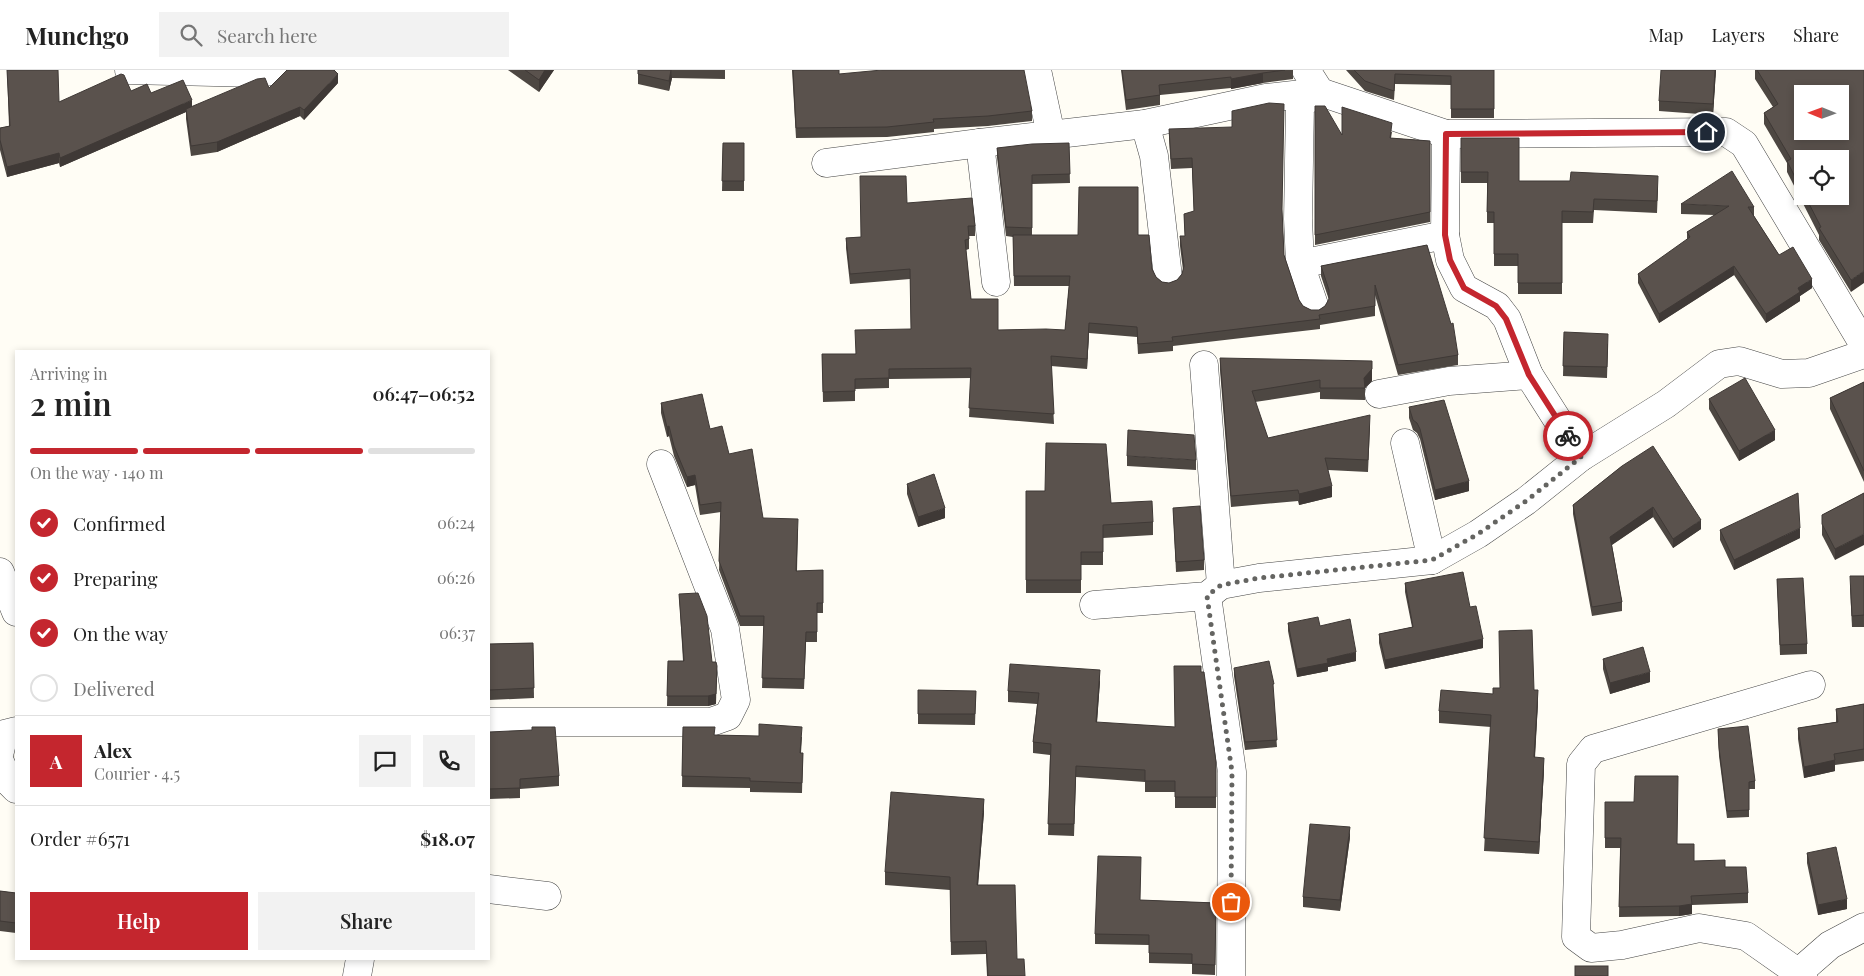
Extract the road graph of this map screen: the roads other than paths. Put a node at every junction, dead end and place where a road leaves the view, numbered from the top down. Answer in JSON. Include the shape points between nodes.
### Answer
{"nodes":[{"id":1,"x":129,"y":70,"type":"edge"},
{"id":2,"x":275,"y":70,"type":"edge"},
{"id":3,"x":1037,"y":70,"type":"edge"},
{"id":4,"x":1313,"y":81,"type":"edge"},
{"id":5,"x":1145,"y":124,"type":"junction"},
{"id":6,"x":1446,"y":134,"type":"junction"},
{"id":7,"x":1051,"y":135,"type":"junction"},
{"id":8,"x":980,"y":143,"type":"junction"},
{"id":9,"x":826,"y":164,"type":"dead end"},
{"id":10,"x":1445,"y":235,"type":"junction"},
{"id":11,"x":1300,"y":264,"type":"junction"},
{"id":12,"x":1168,"y":277,"type":"dead end"},
{"id":13,"x":996,"y":282,"type":"dead end"},
{"id":14,"x":1314,"y":305,"type":"dead end"},
{"id":15,"x":1864,"y":345,"type":"edge"},
{"id":16,"x":1864,"y":354,"type":"edge"},
{"id":17,"x":1204,"y":365,"type":"dead end"},
{"id":18,"x":1529,"y":375,"type":"junction"},
{"id":19,"x":1379,"y":394,"type":"dead end"},
{"id":20,"x":1405,"y":443,"type":"dead end"},
{"id":21,"x":1581,"y":457,"type":"junction"},
{"id":22,"x":662,"y":464,"type":"dead end"},
{"id":23,"x":1432,"y":560,"type":"junction"},
{"id":24,"x":0,"y":572,"type":"edge"},
{"id":25,"x":1214,"y":590,"type":"junction"},
{"id":26,"x":1094,"y":605,"type":"dead end"},
{"id":27,"x":15,"y":610,"type":"edge"},
{"id":28,"x":1811,"y":685,"type":"dead end"},
{"id":29,"x":490,"y":722,"type":"edge"},
{"id":30,"x":15,"y":731,"type":"edge"},
{"id":31,"x":0,"y":751,"type":"edge"},
{"id":32,"x":0,"y":762,"type":"edge"},
{"id":33,"x":15,"y":788,"type":"edge"},
{"id":34,"x":490,"y":889,"type":"edge"},
{"id":35,"x":547,"y":896,"type":"dead end"},
{"id":36,"x":1864,"y":927,"type":"edge"},
{"id":37,"x":360,"y":960,"type":"edge"},
{"id":38,"x":1801,"y":974,"type":"edge"},
{"id":39,"x":357,"y":976,"type":"edge"},
{"id":40,"x":1231,"y":976,"type":"edge"}],
"edges":[{"from":1,"to":2,"type":"street","via":[[261,73]]},
{"from":3,"to":7,"type":"street"},
{"from":4,"to":5,"type":"street","via":[[1266,98]]},
{"from":4,"to":6,"type":"street"},
{"from":4,"to":11,"type":"street","via":[[1300,104]]},
{"from":5,"to":7,"type":"street"},
{"from":5,"to":12,"type":"street","via":[[1154,156]]},
{"from":6,"to":10,"type":"street"},
{"from":6,"to":15,"type":"street","via":[[1726,132],[1744,144]]},
{"from":7,"to":8,"type":"street"},
{"from":8,"to":9,"type":"street"},
{"from":8,"to":13,"type":"street"},
{"from":10,"to":11,"type":"street"},
{"from":10,"to":18,"type":"street","via":[[1450,260],[1464,288],[1496,306],[1506,319]]},
{"from":11,"to":14,"type":"street"},
{"from":16,"to":21,"type":"street","via":[[1809,373],[1782,374],[1739,361],[1719,364],[1666,404]]},
{"from":17,"to":25,"type":"street"},
{"from":18,"to":19,"type":"street","via":[[1449,381]]},
{"from":18,"to":21,"type":"street"},
{"from":20,"to":23,"type":"street"},
{"from":21,"to":23,"type":"street","via":[[1526,501]]},
{"from":22,"to":29,"type":"street","via":[[725,628],[736,700],[728,716],[711,722]]},
{"from":23,"to":25,"type":"street","via":[[1314,572]]},
{"from":24,"to":27,"type":"street"},
{"from":25,"to":26,"type":"street"},
{"from":25,"to":40,"type":"street","via":[[1232,772]]},
{"from":28,"to":38,"type":"street","via":[[1593,749],[1581,764],[1576,938],[1591,948],[1622,945],[1699,928],[1718,931],[1746,936]]},
{"from":30,"to":31,"type":"street","via":[[4,734]]},
{"from":32,"to":33,"type":"street"},
{"from":34,"to":35,"type":"street"},
{"from":36,"to":38,"type":"street","via":[[1830,945]]},
{"from":37,"to":39,"type":"street"}]}
